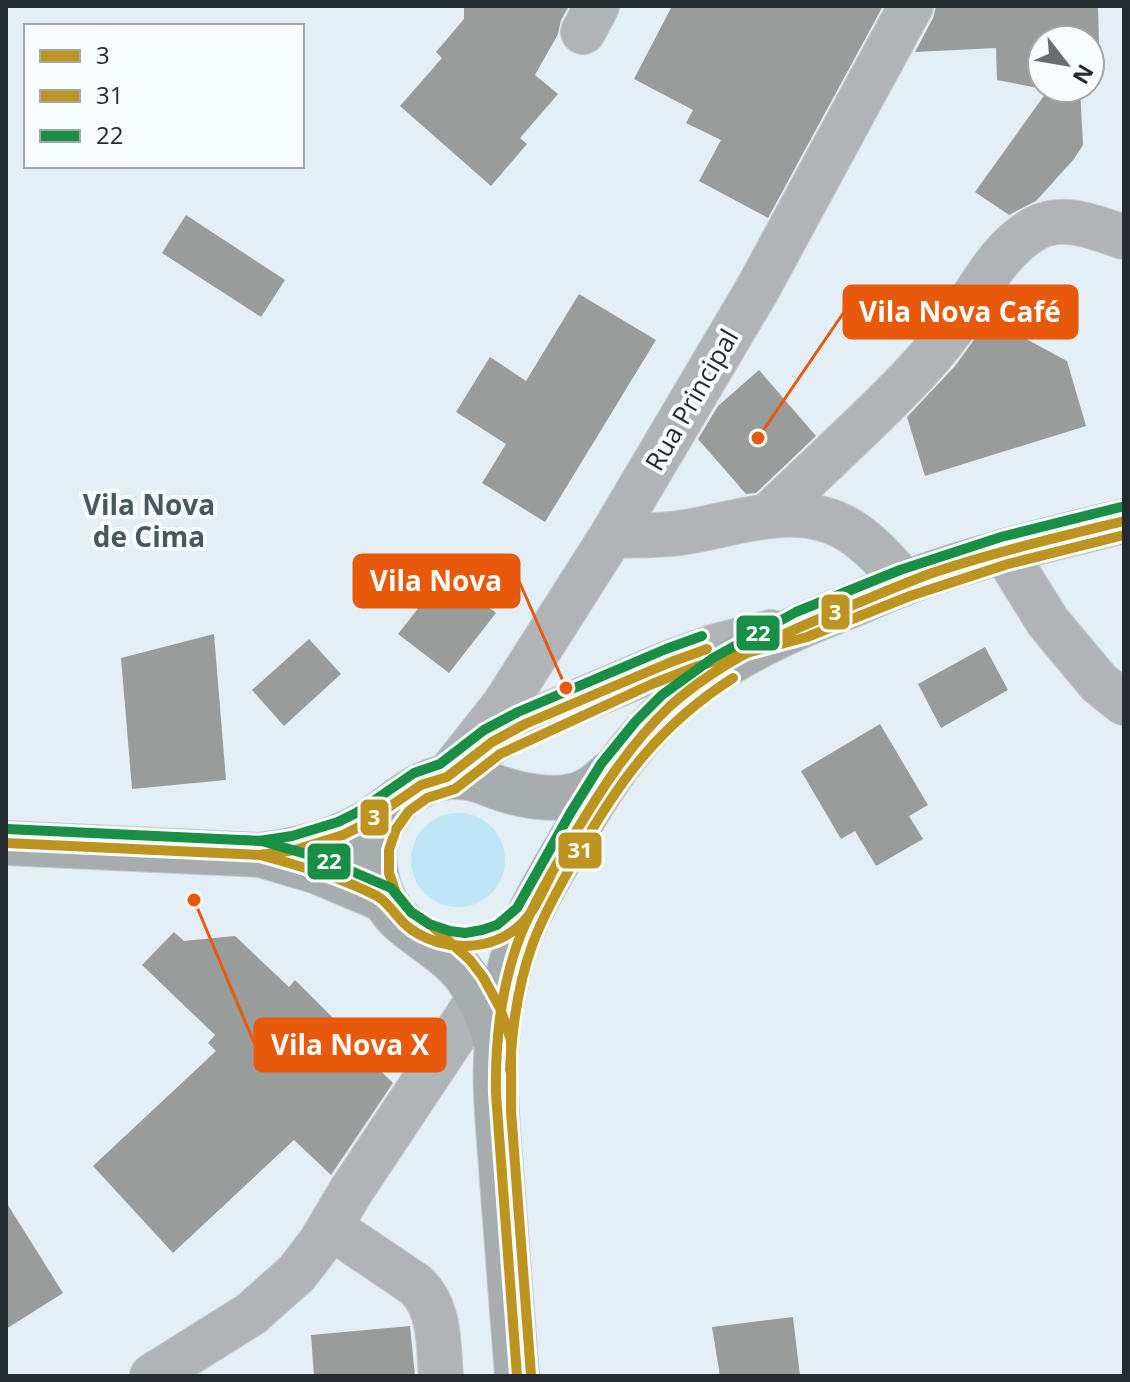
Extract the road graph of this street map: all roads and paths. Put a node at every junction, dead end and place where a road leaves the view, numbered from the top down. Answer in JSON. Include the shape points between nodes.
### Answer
{"nodes":[{"id":1,"x":911,"y":6,"type":"edge"},
{"id":2,"x":1124,"y":237,"type":"edge"},
{"id":3,"x":768,"y":516,"type":"junction"},
{"id":4,"x":1124,"y":521,"type":"edge"},
{"id":5,"x":612,"y":535,"type":"junction"},
{"id":6,"x":1004,"y":551,"type":"junction"},
{"id":7,"x":905,"y":583,"type":"junction"},
{"id":8,"x":802,"y":624,"type":"junction"},
{"id":9,"x":1124,"y":703,"type":"edge"},
{"id":10,"x":613,"y":771,"type":"junction"},
{"id":11,"x":447,"y":777,"type":"junction"},
{"id":12,"x":501,"y":789,"type":"junction"},
{"id":13,"x":399,"y":801,"type":"junction"},
{"id":14,"x":6,"y":843,"type":"edge"},
{"id":15,"x":260,"y":855,"type":"junction"},
{"id":16,"x":557,"y":863,"type":"junction"},
{"id":17,"x":384,"y":900,"type":"junction"},
{"id":18,"x":528,"y":917,"type":"junction"},
{"id":19,"x":423,"y":937,"type":"junction"},
{"id":20,"x":480,"y":997,"type":"junction"},
{"id":21,"x":497,"y":1043,"type":"junction"},
{"id":22,"x":330,"y":1227,"type":"junction"},
{"id":23,"x":152,"y":1376,"type":"edge"},
{"id":24,"x":441,"y":1376,"type":"edge"},
{"id":25,"x":517,"y":1376,"type":"edge"}],
"edges":[{"from":1,"to":5,"type":"street","name":"Rua Principal","via":[[757,290]]},
{"from":2,"to":3,"type":"street","via":[[1057,222],[1019,239],[917,371]]},
{"from":3,"to":5,"type":"street","via":[[661,536]]},
{"from":3,"to":7,"type":"street","via":[[792,514],[833,522],[868,545]]},
{"from":4,"to":6,"type":"main road"},
{"from":5,"to":11,"type":"street","name":"Rua Principal","via":[[504,705]]},
{"from":6,"to":7,"type":"main road"},
{"from":6,"to":9,"type":"street","via":[[1048,622],[1099,683]]},
{"from":7,"to":8,"type":"main road"},
{"from":8,"to":10,"type":"main road","via":[[693,688]]},
{"from":8,"to":11,"type":"street","via":[[694,653],[525,724]]},
{"from":10,"to":12,"type":"main road","via":[[573,795]]},
{"from":10,"to":16,"type":"main road"},
{"from":11,"to":12,"type":"main road","via":[[475,778]]},
{"from":11,"to":13,"type":"main road","via":[[421,785]]},
{"from":12,"to":16,"type":"main road","via":[[536,818]]},
{"from":13,"to":15,"type":"main road","via":[[343,835]]},
{"from":13,"to":17,"type":"main road","via":[[383,822],[375,848],[375,875]]},
{"from":14,"to":15,"type":"main road"},
{"from":15,"to":17,"type":"main road"},
{"from":16,"to":18,"type":"main road"},
{"from":17,"to":19,"type":"main road","via":[[401,922]]},
{"from":18,"to":19,"type":"main road","via":[[486,944],[447,945]]},
{"from":18,"to":21,"type":"main road","via":[[516,947]]},
{"from":19,"to":20,"type":"main road","via":[[459,968]]},
{"from":20,"to":21,"type":"main road"},
{"from":20,"to":22,"type":"street"},
{"from":21,"to":25,"type":"main road","via":[[497,1112]]},
{"from":22,"to":23,"type":"street","via":[[303,1266],[266,1303]]},
{"from":22,"to":24,"type":"street","via":[[423,1292],[434,1311]]}]}
